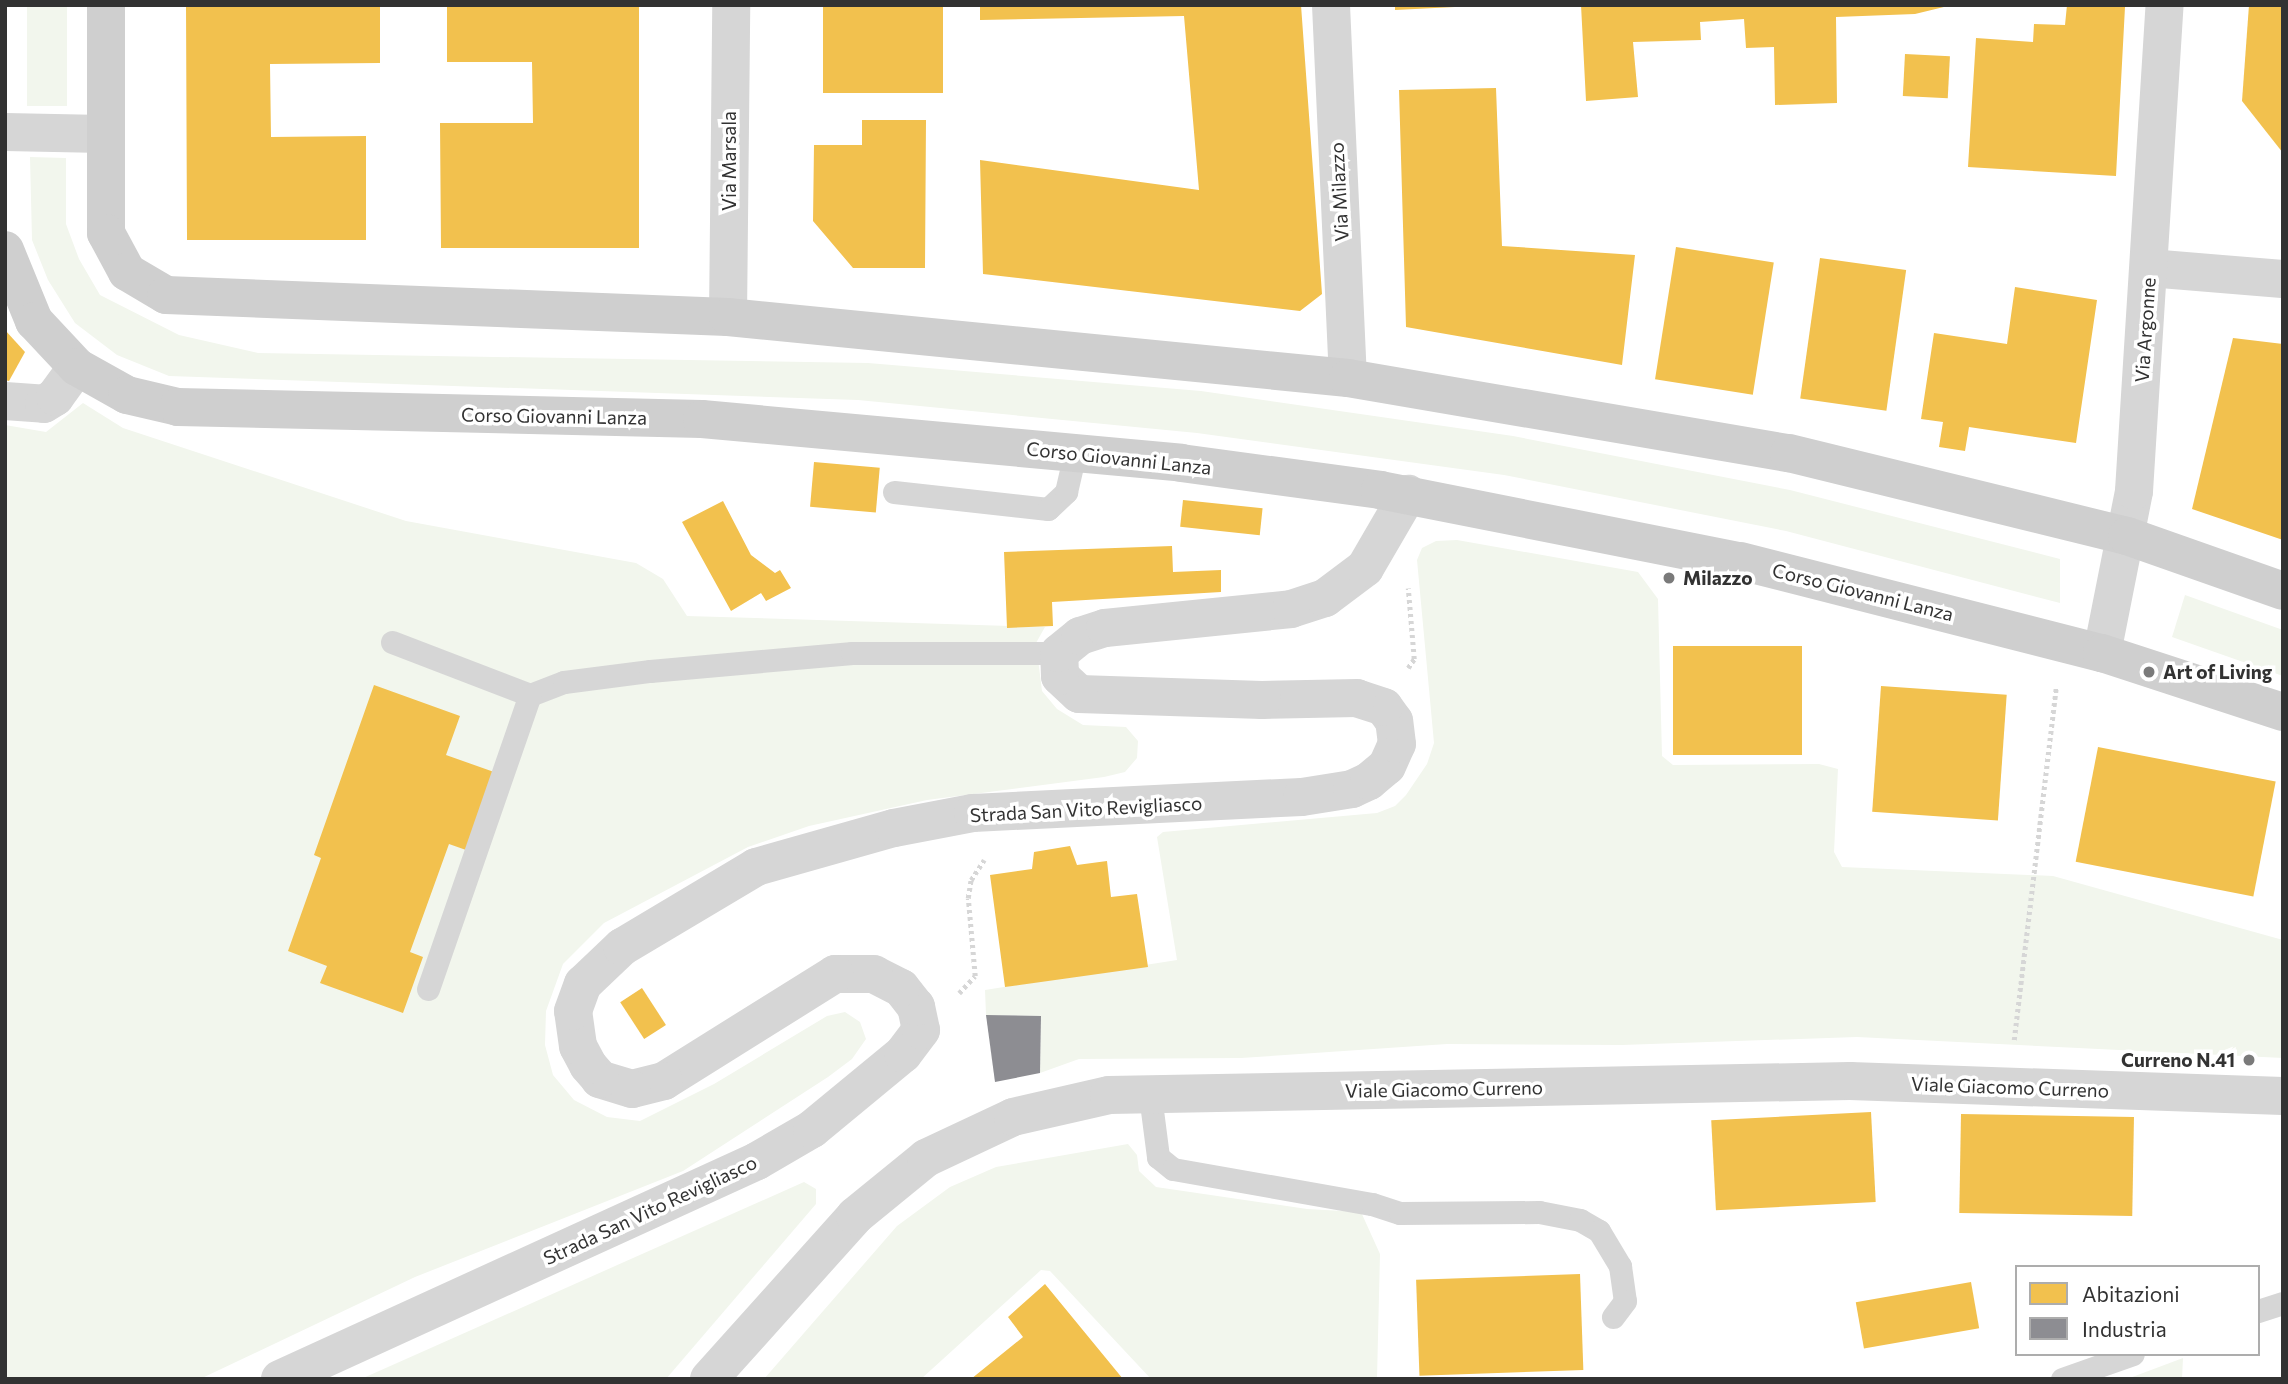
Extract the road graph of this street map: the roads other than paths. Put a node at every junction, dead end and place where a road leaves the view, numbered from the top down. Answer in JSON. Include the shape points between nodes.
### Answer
{"nodes":[{"id":1,"x":106,"y":5,"type":"edge"},
{"id":2,"x":730,"y":5,"type":"edge"},
{"id":3,"x":1331,"y":5,"type":"edge"},
{"id":4,"x":2165,"y":5,"type":"edge"},
{"id":5,"x":5,"y":132,"type":"edge"},
{"id":6,"x":104,"y":134,"type":"junction"},
{"id":7,"x":5,"y":250,"type":"edge"},
{"id":8,"x":2149,"y":268,"type":"junction"},
{"id":9,"x":2283,"y":279,"type":"edge"},
{"id":10,"x":728,"y":317,"type":"junction"},
{"id":11,"x":77,"y":367,"type":"junction"},
{"id":12,"x":1348,"y":378,"type":"junction"},
{"id":13,"x":5,"y":401,"type":"edge"},
{"id":14,"x":1075,"y":453,"type":"junction"},
{"id":15,"x":894,"y":492,"type":"dead end"},
{"id":16,"x":1408,"y":494,"type":"junction"},
{"id":17,"x":2127,"y":536,"type":"junction"},
{"id":18,"x":2283,"y":591,"type":"edge"},
{"id":19,"x":393,"y":642,"type":"dead end"},
{"id":20,"x":1059,"y":653,"type":"junction"},
{"id":21,"x":2102,"y":653,"type":"junction"},
{"id":22,"x":530,"y":695,"type":"junction"},
{"id":23,"x":2283,"y":712,"type":"edge"},
{"id":24,"x":428,"y":989,"type":"dead end"},
{"id":25,"x":1150,"y":1095,"type":"junction"},
{"id":26,"x":2283,"y":1096,"type":"edge"},
{"id":27,"x":2283,"y":1303,"type":"edge"},
{"id":28,"x":2260,"y":1310,"type":"edge"},
{"id":29,"x":1613,"y":1317,"type":"dead end"},
{"id":30,"x":2127,"y":1356,"type":"edge"},
{"id":31,"x":281,"y":1379,"type":"edge"},
{"id":32,"x":709,"y":1379,"type":"edge"},
{"id":33,"x":2062,"y":1379,"type":"edge"}],
"edges":[{"from":1,"to":6,"type":"street"},
{"from":2,"to":10,"type":"street","name":"Via Marsala"},
{"from":3,"to":12,"type":"street","name":"Via Milazzo"},
{"from":4,"to":8,"type":"street","name":"Via Argonne"},
{"from":5,"to":6,"type":"street"},
{"from":6,"to":10,"type":"street","via":[[106,233],[127,272],[166,295]]},
{"from":7,"to":11,"type":"street","name":"Corso Giovanni Lanza","via":[[34,321]]},
{"from":8,"to":9,"type":"street"},
{"from":8,"to":17,"type":"street","name":"Via Argonne"},
{"from":10,"to":12,"type":"street"},
{"from":11,"to":13,"type":"street","via":[[55,397],[44,404]]},
{"from":11,"to":14,"type":"street","name":"Corso Giovanni Lanza","via":[[127,395],[178,407],[702,419]]},
{"from":12,"to":17,"type":"street","via":[[1789,453]]},
{"from":14,"to":15,"type":"lane","via":[[1066,492],[1048,509]]},
{"from":14,"to":16,"type":"street","name":"Corso Giovanni Lanza"},
{"from":16,"to":20,"type":"street","via":[[1365,568],[1325,598],[1291,609],[1105,628],[1080,636]]},
{"from":16,"to":21,"type":"street","name":"Corso Giovanni Lanza","via":[[1740,561]]},
{"from":17,"to":18,"type":"street"},
{"from":17,"to":21,"type":"street","name":"Via Argonne"},
{"from":19,"to":22,"type":"lane"},
{"from":20,"to":22,"type":"lane","via":[[852,653],[613,675],[565,682]]},
{"from":20,"to":31,"type":"street","name":"Strada San Vito Revigliasco","via":[[1060,676],[1079,694],[1357,698],[1384,707],[1394,721],[1397,744],[1387,766],[1352,789],[1302,797],[973,813],[894,828],[756,867],[622,947],[583,984],[573,1011],[578,1046],[588,1065],[600,1079],[632,1089],[664,1081],[835,974],[874,974],[901,988],[916,1007],[921,1030],[902,1055],[812,1129],[685,1197]]},
{"from":21,"to":23,"type":"street","name":"Corso Giovanni Lanza"},
{"from":22,"to":24,"type":"lane"},
{"from":25,"to":26,"type":"street","name":"Viale Giacomo Curreno","via":[[1850,1081]]},
{"from":25,"to":29,"type":"lane","via":[[1158,1157],[1173,1170],[1372,1203],[1400,1213],[1539,1212],[1580,1220],[1599,1231],[1620,1266],[1625,1300]]},
{"from":25,"to":32,"type":"street","name":"Viale Giacomo Curreno","via":[[1109,1095],[1013,1117],[926,1158],[855,1216]]},
{"from":27,"to":28,"type":"lane"},
{"from":30,"to":33,"type":"lane"}]}
